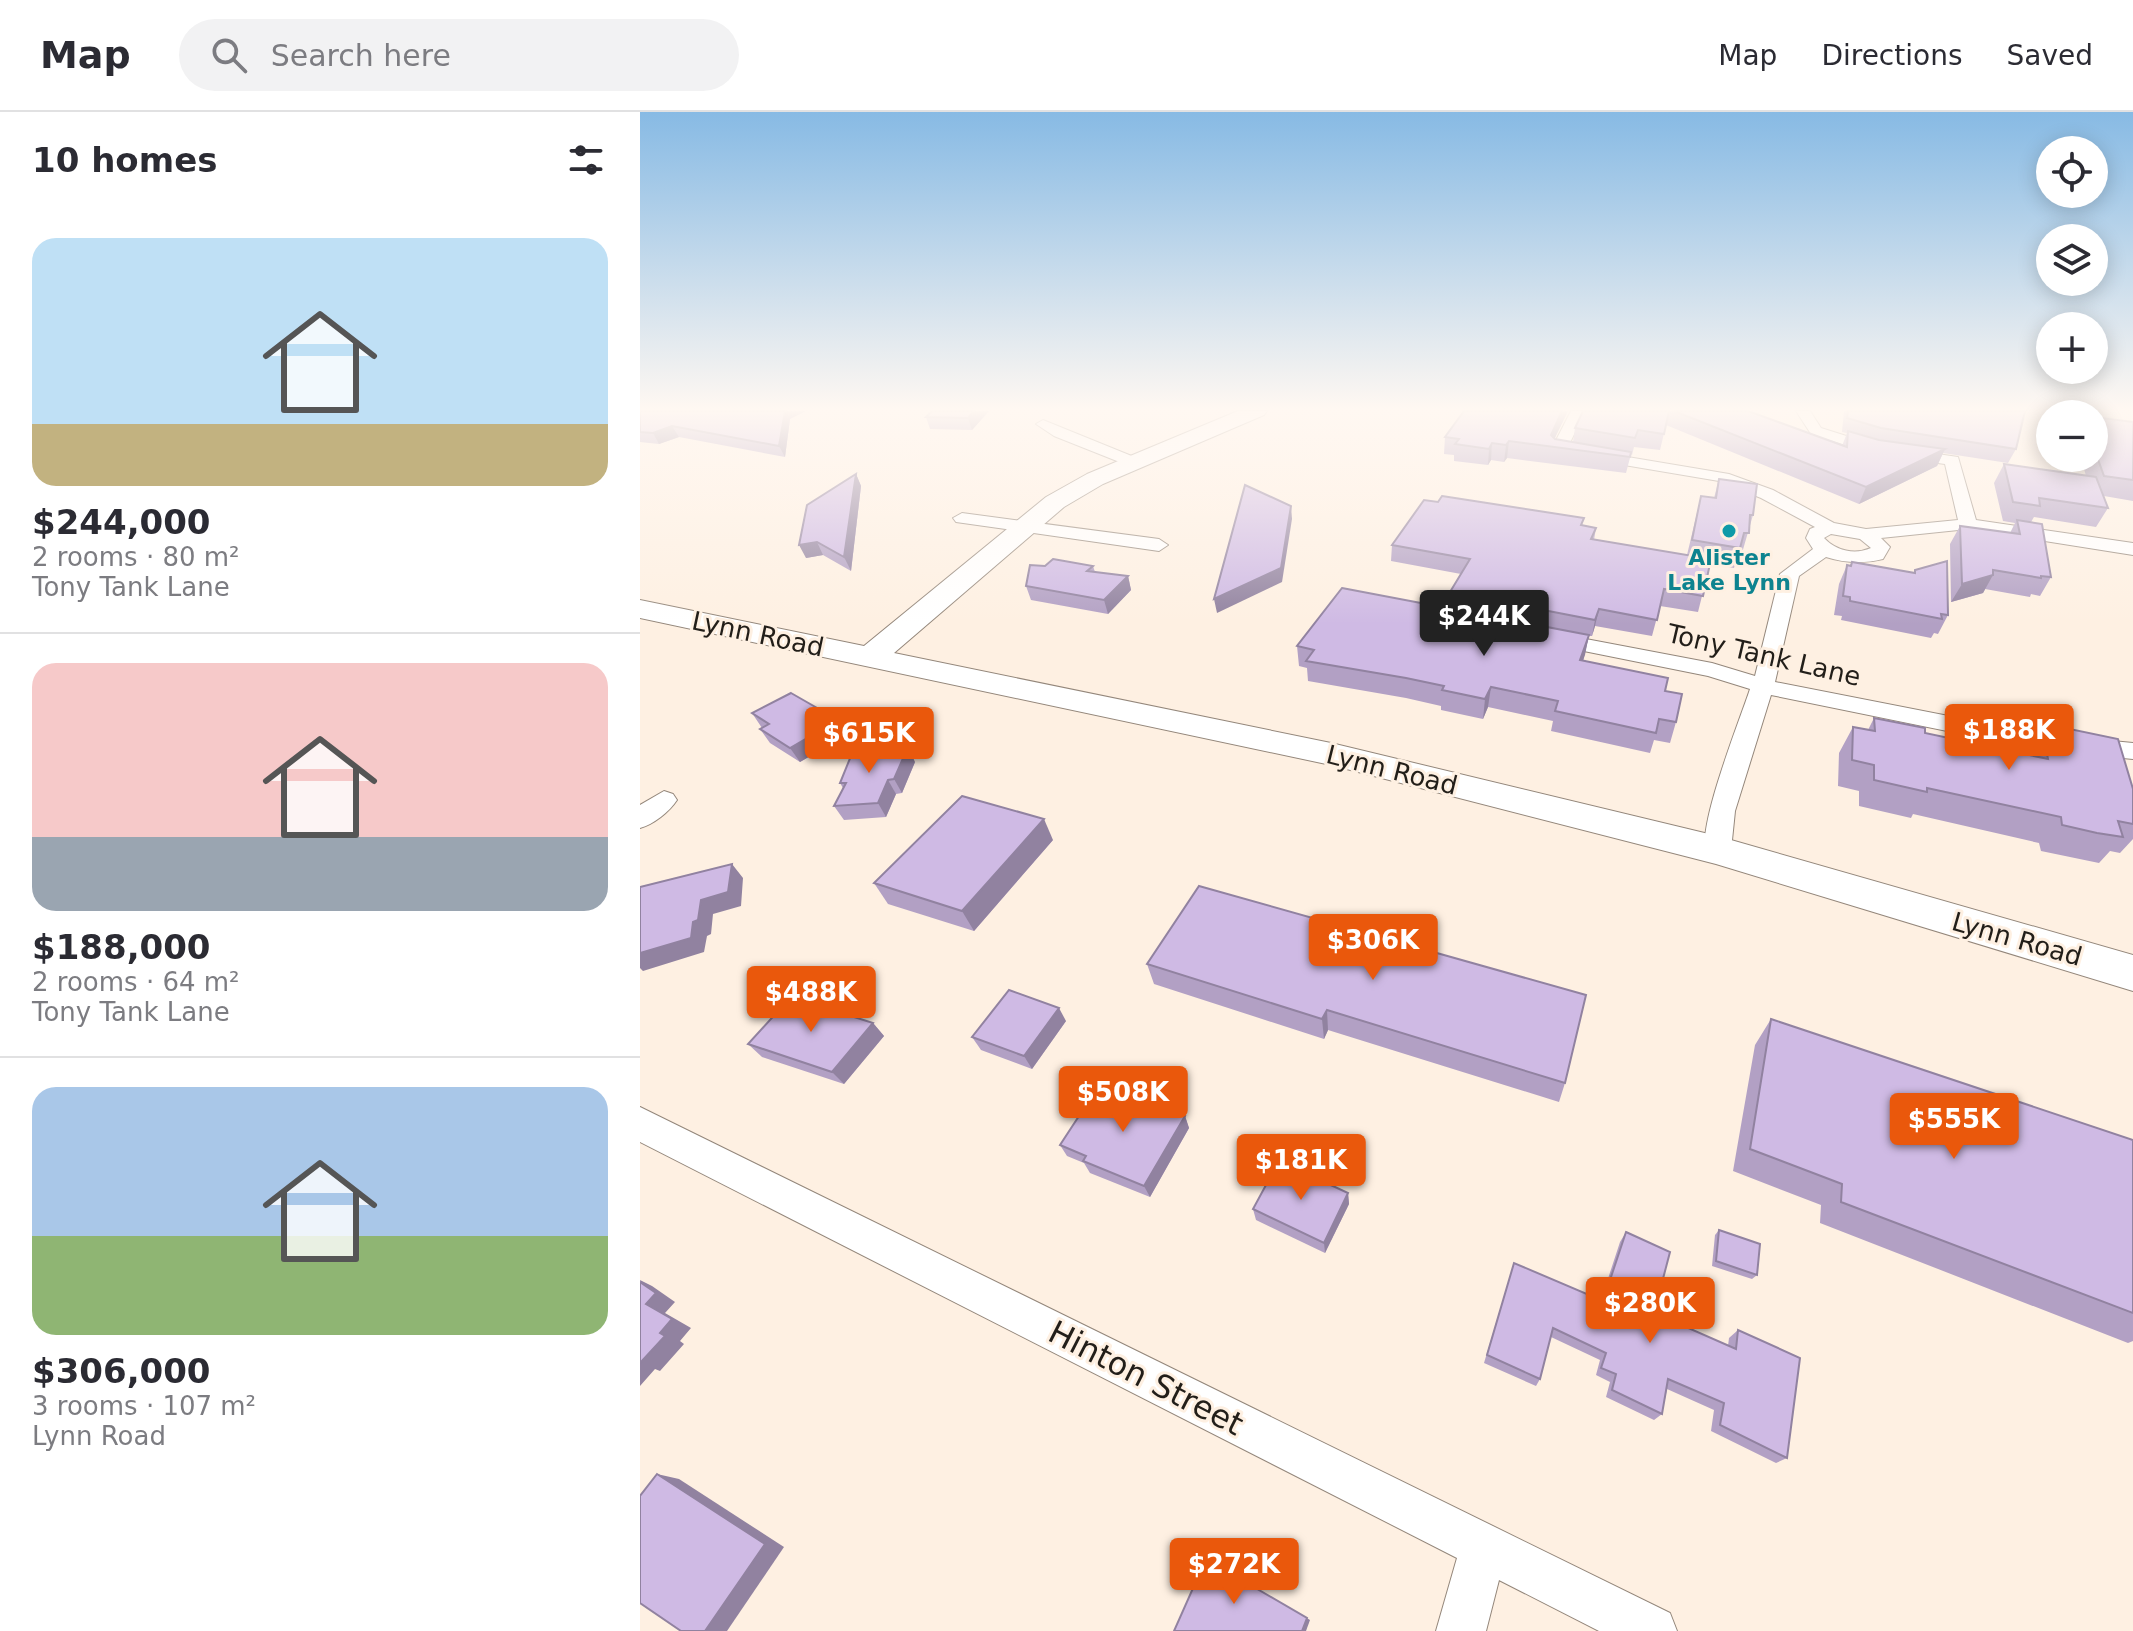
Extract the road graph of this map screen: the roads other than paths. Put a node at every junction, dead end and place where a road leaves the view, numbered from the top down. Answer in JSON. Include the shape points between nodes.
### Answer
{"nodes":[{"id":1,"x":1093,"y":482,"type":"edge"},
{"id":2,"x":1736,"y":482,"type":"edge"},
{"id":3,"x":1957,"y":482,"type":"edge"},
{"id":4,"x":962,"y":518,"type":"dead end"},
{"id":5,"x":1968,"y":524,"type":"junction"},
{"id":6,"x":1026,"y":525,"type":"junction"},
{"id":7,"x":1866,"y":534,"type":"junction"},
{"id":8,"x":1827,"y":539,"type":"junction"},
{"id":9,"x":1159,"y":545,"type":"dead end"},
{"id":10,"x":2133,"y":549,"type":"edge"},
{"id":11,"x":640,"y":609,"type":"edge"},
{"id":12,"x":1534,"y":635,"type":"edge"},
{"id":13,"x":870,"y":657,"type":"junction"},
{"id":14,"x":1763,"y":686,"type":"junction"},
{"id":15,"x":2133,"y":751,"type":"edge"},
{"id":16,"x":664,"y":800,"type":"dead end"},
{"id":17,"x":640,"y":819,"type":"edge"},
{"id":18,"x":1717,"y":850,"type":"junction"},
{"id":19,"x":2133,"y":973,"type":"edge"},
{"id":20,"x":640,"y":1124,"type":"edge"},
{"id":21,"x":1484,"y":1548,"type":"junction"},
{"id":22,"x":1461,"y":1631,"type":"edge"},
{"id":23,"x":1652,"y":1631,"type":"edge"}],
"edges":[{"from":1,"to":6,"type":"main road"},
{"from":2,"to":8,"type":"street","via":[[1767,494]]},
{"from":3,"to":5,"type":"street"},
{"from":4,"to":6,"type":"street"},
{"from":5,"to":7,"type":"street"},
{"from":5,"to":10,"type":"street"},
{"from":6,"to":9,"type":"street"},
{"from":6,"to":13,"type":"main road"},
{"from":7,"to":8,"type":"street"},
{"from":7,"to":8,"type":"street","via":[[1880,544],[1876,555],[1851,558]]},
{"from":8,"to":14,"type":"street","via":[[1790,574]]},
{"from":11,"to":13,"type":"main road","name":"Lynn Road"},
{"from":12,"to":14,"type":"street","name":"Tony Tank Lane","via":[[1712,670]]},
{"from":13,"to":18,"type":"main road","name":"Lynn Road","via":[[1331,754]]},
{"from":14,"to":15,"type":"street","name":"Tony Tank Lane","via":[[2040,742]]},
{"from":14,"to":18,"type":"street","via":[[1722,811]]},
{"from":16,"to":17,"type":"street"},
{"from":18,"to":19,"type":"main road","name":"Lynn Road"},
{"from":20,"to":21,"type":"street","name":"Hinton Street"},
{"from":21,"to":22,"type":"street"},
{"from":21,"to":23,"type":"street","name":"Hinton Street"}]}
